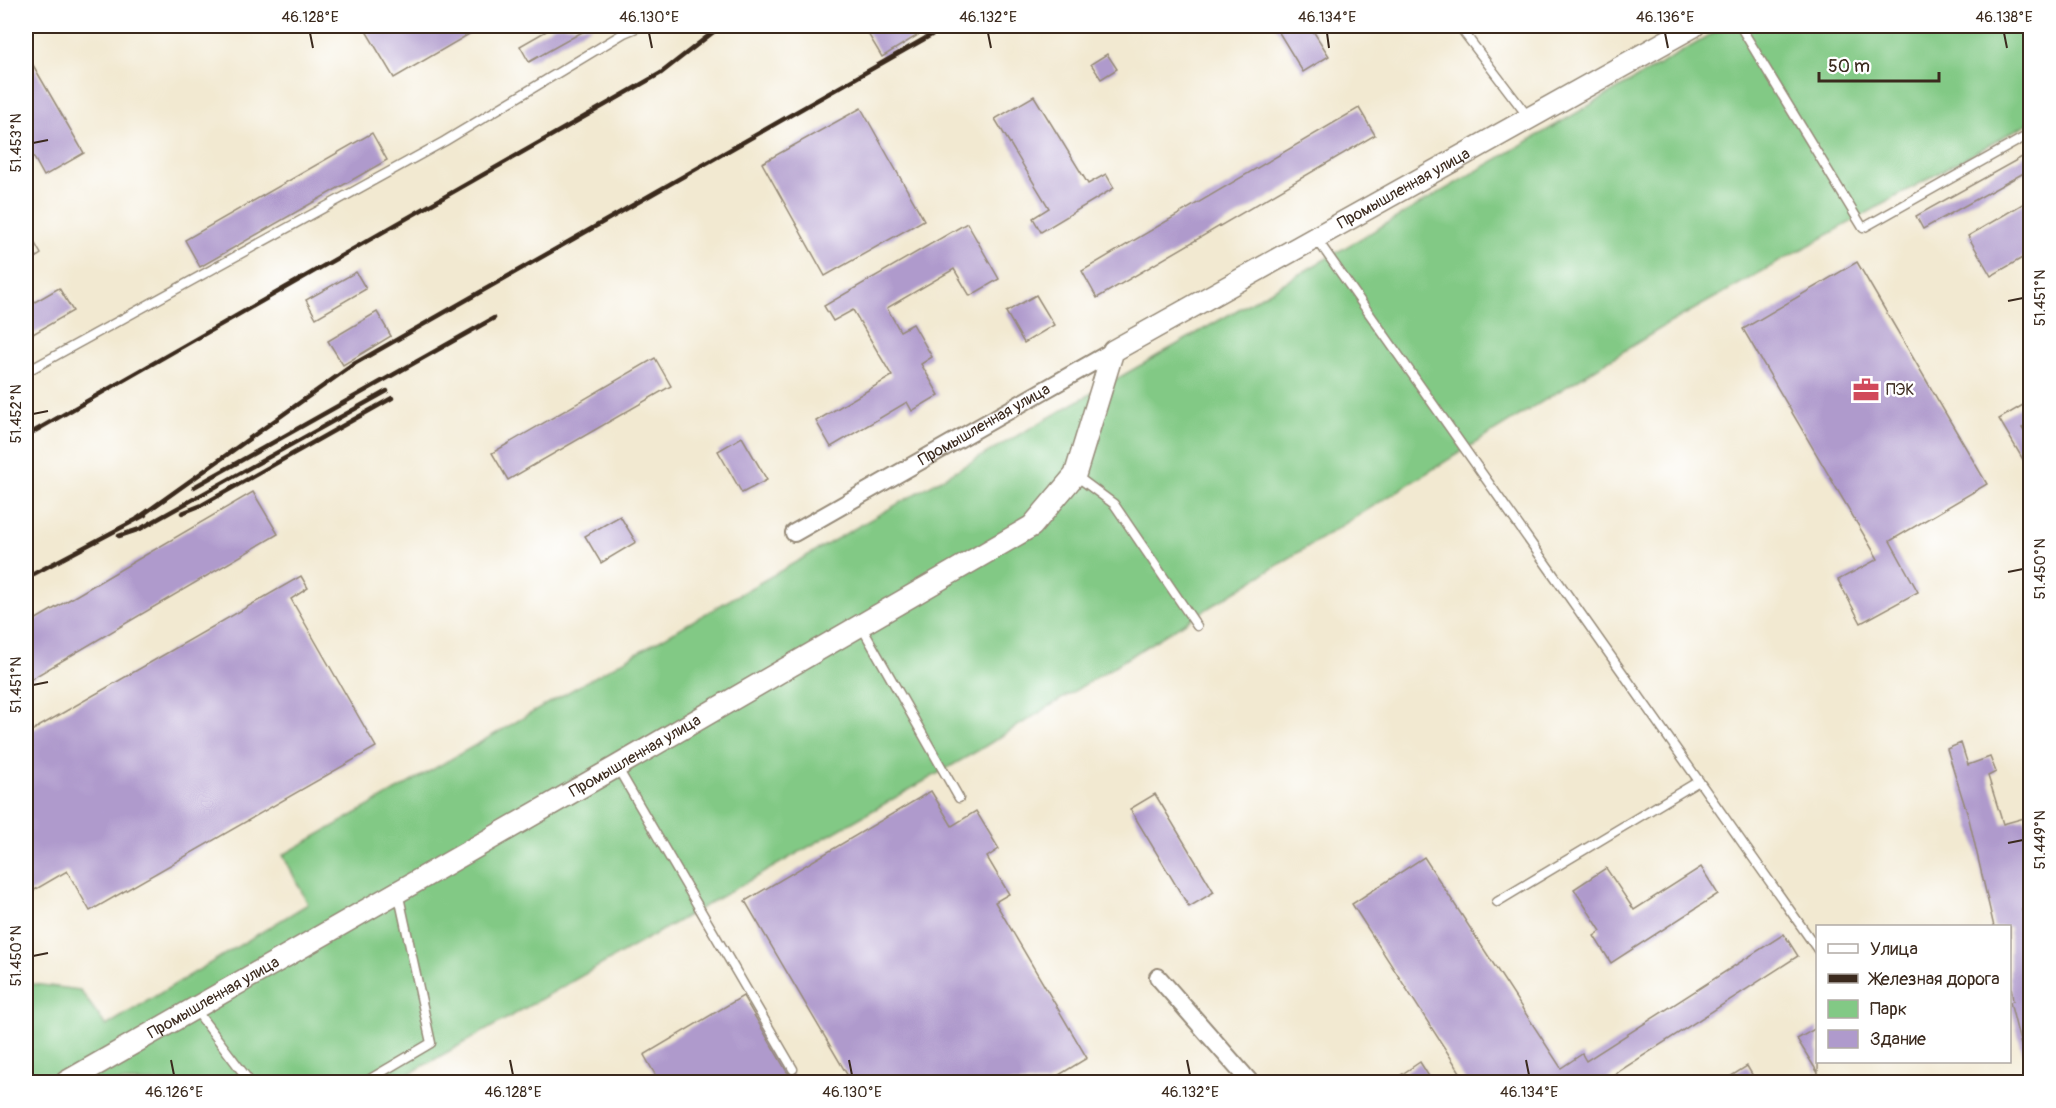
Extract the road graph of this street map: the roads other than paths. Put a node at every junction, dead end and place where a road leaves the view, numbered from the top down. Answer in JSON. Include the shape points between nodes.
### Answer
{"nodes":[{"id":1,"x":641,"y":26,"type":"edge"},
{"id":2,"x":1459,"y":26,"type":"edge"},
{"id":3,"x":1694,"y":26,"type":"edge"},
{"id":4,"x":1740,"y":26,"type":"edge"},
{"id":5,"x":1529,"y":118,"type":"junction"},
{"id":6,"x":2031,"y":134,"type":"edge"},
{"id":7,"x":1316,"y":238,"type":"junction"},
{"id":8,"x":1113,"y":351,"type":"junction"},
{"id":9,"x":26,"y":372,"type":"edge"},
{"id":10,"x":1075,"y":475,"type":"junction"},
{"id":11,"x":794,"y":533,"type":"dead end"},
{"id":12,"x":860,"y":625,"type":"junction"},
{"id":13,"x":1197,"y":626,"type":"dead end"},
{"id":14,"x":616,"y":767,"type":"junction"},
{"id":15,"x":1699,"y":781,"type":"junction"},
{"id":16,"x":958,"y":798,"type":"dead end"},
{"id":17,"x":398,"y":891,"type":"junction"},
{"id":18,"x":1497,"y":902,"type":"dead end"},
{"id":19,"x":1816,"y":947,"type":"edge"},
{"id":20,"x":1158,"y":977,"type":"dead end"},
{"id":21,"x":195,"y":1008,"type":"junction"},
{"id":22,"x":793,"y":1069,"type":"dead end"},
{"id":23,"x":66,"y":1083,"type":"edge"},
{"id":24,"x":250,"y":1083,"type":"edge"},
{"id":25,"x":365,"y":1083,"type":"edge"},
{"id":26,"x":1250,"y":1083,"type":"edge"}],
"edges":[{"from":1,"to":9,"type":"lane","via":[[445,141]]},
{"from":2,"to":5,"type":"lane"},
{"from":3,"to":5,"type":"street","name":"Промышленная улица"},
{"from":4,"to":6,"type":"lane","via":[[1863,228]]},
{"from":5,"to":7,"type":"street","name":"Промышленная улица"},
{"from":7,"to":8,"type":"street","name":"Промышленная улица"},
{"from":7,"to":15,"type":"lane"},
{"from":8,"to":10,"type":"street","name":"Промышленная улица"},
{"from":8,"to":11,"type":"street","name":"Промышленная улица"},
{"from":10,"to":12,"type":"street","name":"Промышленная улица","via":[[1032,526]]},
{"from":10,"to":13,"type":"lane","via":[[1114,504]]},
{"from":12,"to":14,"type":"street","name":"Промышленная улица"},
{"from":12,"to":16,"type":"lane"},
{"from":14,"to":17,"type":"street","name":"Промышленная улица"},
{"from":14,"to":22,"type":"lane"},
{"from":15,"to":18,"type":"lane"},
{"from":15,"to":19,"type":"lane"},
{"from":17,"to":21,"type":"street","name":"Промышленная улица"},
{"from":17,"to":25,"type":"lane","via":[[431,1043]]},
{"from":20,"to":26,"type":"street"},
{"from":21,"to":23,"type":"street","name":"Промышленная улица"},
{"from":21,"to":24,"type":"lane"}]}
